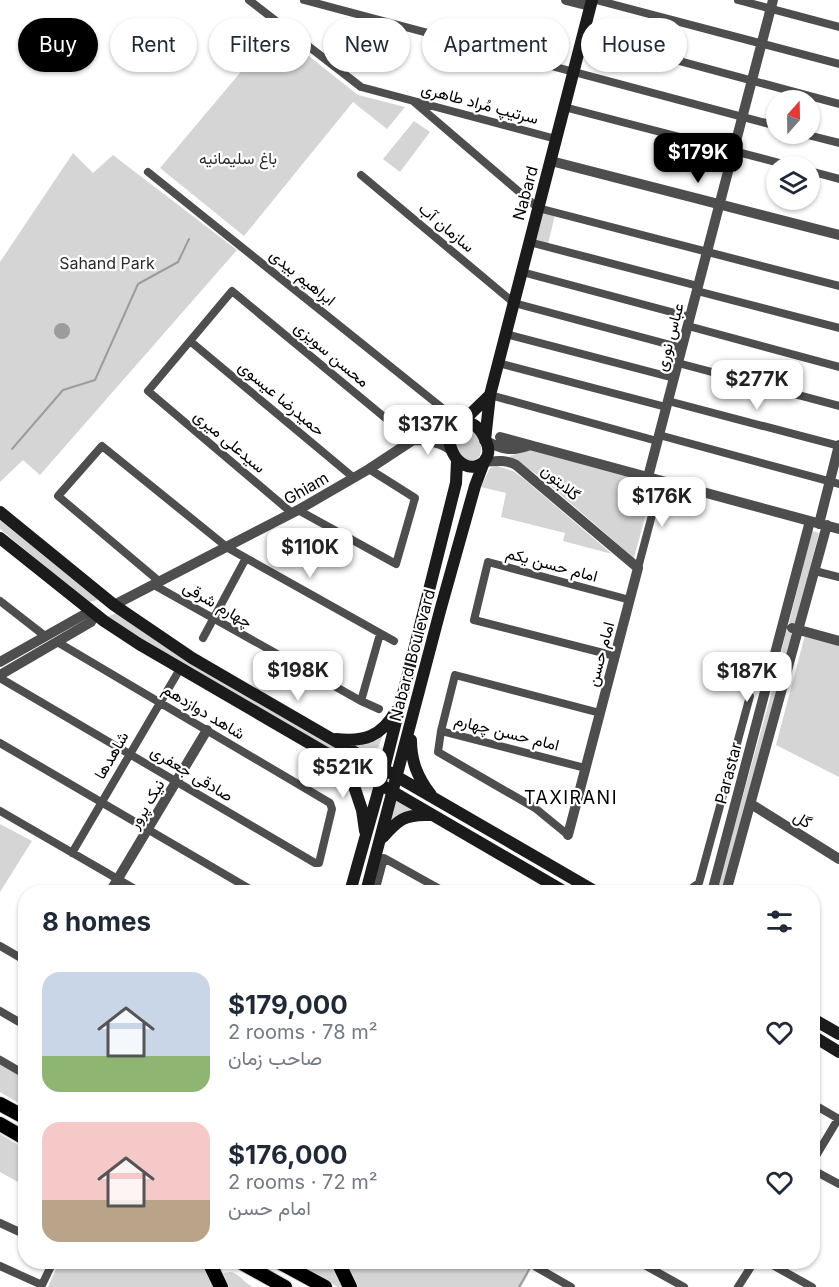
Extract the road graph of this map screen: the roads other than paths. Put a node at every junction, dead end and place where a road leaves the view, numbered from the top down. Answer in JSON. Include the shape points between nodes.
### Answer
{"nodes":[{"id":1,"x":249,"y":0,"type":"edge"},
{"id":2,"x":304,"y":0,"type":"edge"},
{"id":3,"x":566,"y":0,"type":"edge"},
{"id":4,"x":738,"y":0,"type":"edge"},
{"id":5,"x":593,"y":2,"type":"edge"},
{"id":6,"x":772,"y":4,"type":"edge"},
{"id":7,"x":588,"y":18,"type":"edge"},
{"id":8,"x":839,"y":27,"type":"edge"},
{"id":9,"x":581,"y":42,"type":"edge"},
{"id":10,"x":761,"y":43,"type":"junction"},
{"id":11,"x":687,"y":63,"type":"edge"},
{"id":12,"x":839,"y":64,"type":"edge"},
{"id":13,"x":573,"y":72,"type":"junction"},
{"id":14,"x":752,"y":80,"type":"junction"},
{"id":15,"x":413,"y":101,"type":"junction"},
{"id":16,"x":839,"y":104,"type":"edge"},
{"id":17,"x":564,"y":107,"type":"junction"},
{"id":18,"x":742,"y":117,"type":"junction"},
{"id":19,"x":766,"y":123,"type":"edge"},
{"id":20,"x":820,"y":138,"type":"edge"},
{"id":21,"x":556,"y":139,"type":"junction"},
{"id":22,"x":839,"y":143,"type":"edge"},
{"id":23,"x":733,"y":151,"type":"junction"},
{"id":24,"x":766,"y":160,"type":"edge"},
{"id":25,"x":550,"y":161,"type":"junction"},
{"id":26,"x":148,"y":172,"type":"dead end"},
{"id":27,"x":820,"y":174,"type":"edge"},
{"id":28,"x":361,"y":175,"type":"dead end"},
{"id":29,"x":839,"y":179,"type":"edge"},
{"id":30,"x":719,"y":204,"type":"junction"},
{"id":31,"x":538,"y":208,"type":"junction"},
{"id":32,"x":839,"y":235,"type":"edge"},
{"id":33,"x":530,"y":242,"type":"junction"},
{"id":34,"x":707,"y":252,"type":"junction"},
{"id":35,"x":522,"y":272,"type":"junction"},
{"id":36,"x":839,"y":286,"type":"edge"},
{"id":37,"x":697,"y":289,"type":"junction"},
{"id":38,"x":514,"y":303,"type":"junction"},
{"id":39,"x":689,"y":322,"type":"junction"},
{"id":40,"x":839,"y":328,"type":"edge"},
{"id":41,"x":506,"y":334,"type":"junction"},
{"id":42,"x":190,"y":341,"type":"junction"},
{"id":43,"x":682,"y":348,"type":"junction"},
{"id":44,"x":498,"y":363,"type":"junction"},
{"id":45,"x":678,"y":363,"type":"junction"},
{"id":46,"x":839,"y":367,"type":"edge"},
{"id":47,"x":674,"y":378,"type":"junction"},
{"id":48,"x":490,"y":395,"type":"junction"},
{"id":49,"x":667,"y":404,"type":"junction"},
{"id":50,"x":839,"y":406,"type":"edge"},
{"id":51,"x":458,"y":425,"type":"junction"},
{"id":52,"x":500,"y":437,"type":"dead end"},
{"id":53,"x":658,"y":438,"type":"junction"},
{"id":54,"x":412,"y":440,"type":"junction"},
{"id":55,"x":485,"y":440,"type":"junction"},
{"id":56,"x":530,"y":445,"type":"junction"},
{"id":57,"x":839,"y":446,"type":"edge"},
{"id":58,"x":454,"y":456,"type":"junction"},
{"id":59,"x":484,"y":462,"type":"junction"},
{"id":60,"x":369,"y":469,"type":"junction"},
{"id":61,"x":354,"y":477,"type":"junction"},
{"id":62,"x":648,"y":477,"type":"junction"},
{"id":63,"x":661,"y":481,"type":"junction"},
{"id":64,"x":834,"y":482,"type":"edge"},
{"id":65,"x":0,"y":512,"type":"edge"},
{"id":66,"x":295,"y":512,"type":"junction"},
{"id":67,"x":819,"y":523,"type":"junction"},
{"id":68,"x":839,"y":529,"type":"edge"},
{"id":69,"x":0,"y":538,"type":"edge"},
{"id":70,"x":228,"y":548,"type":"junction"},
{"id":71,"x":246,"y":558,"type":"junction"},
{"id":72,"x":839,"y":567,"type":"edge"},
{"id":73,"x":638,"y":568,"type":"junction"},
{"id":74,"x":814,"y":571,"type":"junction"},
{"id":75,"x":835,"y":576,"type":"edge"},
{"id":76,"x":157,"y":583,"type":"junction"},
{"id":77,"x":630,"y":600,"type":"junction"},
{"id":78,"x":0,"y":601,"type":"edge"},
{"id":79,"x":114,"y":605,"type":"junction"},
{"id":80,"x":95,"y":614,"type":"junction"},
{"id":81,"x":213,"y":618,"type":"junction"},
{"id":82,"x":783,"y":626,"type":"junction"},
{"id":83,"x":798,"y":630,"type":"junction"},
{"id":84,"x":380,"y":634,"type":"junction"},
{"id":85,"x":45,"y":636,"type":"junction"},
{"id":86,"x":203,"y":638,"type":"dead end"},
{"id":87,"x":394,"y":640,"type":"dead end"},
{"id":88,"x":839,"y":641,"type":"edge"},
{"id":89,"x":59,"y":643,"type":"junction"},
{"id":90,"x":615,"y":656,"type":"junction"},
{"id":91,"x":0,"y":662,"type":"edge"},
{"id":92,"x":177,"y":674,"type":"dead end"},
{"id":93,"x":0,"y":677,"type":"edge"},
{"id":94,"x":742,"y":688,"type":"dead end"},
{"id":95,"x":361,"y":701,"type":"junction"},
{"id":96,"x":160,"y":702,"type":"junction"},
{"id":97,"x":401,"y":702,"type":"junction"},
{"id":98,"x":379,"y":709,"type":"dead end"},
{"id":99,"x":600,"y":713,"type":"junction"},
{"id":100,"x":410,"y":726,"type":"junction"},
{"id":101,"x":207,"y":730,"type":"junction"},
{"id":102,"x":441,"y":731,"type":"junction"},
{"id":103,"x":331,"y":739,"type":"junction"},
{"id":104,"x":0,"y":743,"type":"edge"},
{"id":105,"x":130,"y":753,"type":"junction"},
{"id":106,"x":734,"y":756,"type":"junction"},
{"id":107,"x":333,"y":758,"type":"junction"},
{"id":108,"x":747,"y":759,"type":"junction"},
{"id":109,"x":585,"y":768,"type":"junction"},
{"id":110,"x":384,"y":769,"type":"junction"},
{"id":111,"x":397,"y":777,"type":"junction"},
{"id":112,"x":177,"y":781,"type":"junction"},
{"id":113,"x":380,"y":785,"type":"junction"},
{"id":114,"x":393,"y":793,"type":"junction"},
{"id":115,"x":434,"y":798,"type":"junction"},
{"id":116,"x":101,"y":802,"type":"junction"},
{"id":117,"x":751,"y":804,"type":"junction"},
{"id":118,"x":332,"y":806,"type":"joint"},
{"id":119,"x":0,"y":811,"type":"edge"},
{"id":120,"x":432,"y":815,"type":"junction"},
{"id":121,"x":147,"y":830,"type":"junction"},
{"id":122,"x":366,"y":835,"type":"junction"},
{"id":123,"x":568,"y":835,"type":"joint"},
{"id":124,"x":380,"y":840,"type":"junction"},
{"id":125,"x":72,"y":852,"type":"junction"},
{"id":126,"x":839,"y":859,"type":"edge"},
{"id":127,"x":118,"y":879,"type":"junction"},
{"id":128,"x":114,"y":885,"type":"edge"},
{"id":129,"x":129,"y":885,"type":"edge"},
{"id":130,"x":243,"y":885,"type":"edge"},
{"id":131,"x":352,"y":885,"type":"edge"},
{"id":132,"x":368,"y":885,"type":"edge"},
{"id":133,"x":377,"y":885,"type":"edge"},
{"id":134,"x":433,"y":885,"type":"edge"},
{"id":135,"x":549,"y":885,"type":"edge"},
{"id":136,"x":584,"y":885,"type":"edge"},
{"id":137,"x":696,"y":885,"type":"edge"},
{"id":138,"x":714,"y":885,"type":"edge"},
{"id":139,"x":728,"y":885,"type":"edge"},
{"id":140,"x":0,"y":946,"type":"edge"},
{"id":141,"x":18,"y":956,"type":"edge"},
{"id":142,"x":0,"y":1011,"type":"edge"},
{"id":143,"x":18,"y":1021,"type":"edge"},
{"id":144,"x":820,"y":1023,"type":"edge"},
{"id":145,"x":839,"y":1034,"type":"edge"},
{"id":146,"x":820,"y":1040,"type":"edge"},
{"id":147,"x":839,"y":1052,"type":"edge"},
{"id":148,"x":0,"y":1060,"type":"edge"},
{"id":149,"x":18,"y":1070,"type":"edge"},
{"id":150,"x":0,"y":1104,"type":"edge"},
{"id":151,"x":820,"y":1108,"type":"edge"},
{"id":152,"x":18,"y":1114,"type":"edge"},
{"id":153,"x":838,"y":1119,"type":"edge"},
{"id":154,"x":0,"y":1124,"type":"edge"},
{"id":155,"x":18,"y":1134,"type":"edge"},
{"id":156,"x":820,"y":1149,"type":"edge"},
{"id":157,"x":820,"y":1174,"type":"edge"},
{"id":158,"x":839,"y":1184,"type":"edge"},
{"id":159,"x":0,"y":1223,"type":"edge"},
{"id":160,"x":18,"y":1231,"type":"edge"},
{"id":161,"x":0,"y":1266,"type":"edge"},
{"id":162,"x":50,"y":1269,"type":"edge"},
{"id":163,"x":212,"y":1269,"type":"edge"},
{"id":164,"x":253,"y":1269,"type":"edge"},
{"id":165,"x":292,"y":1269,"type":"edge"},
{"id":166,"x":341,"y":1269,"type":"edge"},
{"id":167,"x":540,"y":1269,"type":"edge"},
{"id":168,"x":652,"y":1269,"type":"edge"},
{"id":169,"x":750,"y":1269,"type":"edge"},
{"id":170,"x":780,"y":1269,"type":"edge"},
{"id":171,"x":42,"y":1286,"type":"edge"},
{"id":172,"x":221,"y":1287,"type":"edge"},
{"id":173,"x":285,"y":1287,"type":"edge"},
{"id":174,"x":325,"y":1287,"type":"edge"},
{"id":175,"x":350,"y":1287,"type":"edge"},
{"id":176,"x":571,"y":1287,"type":"edge"},
{"id":177,"x":684,"y":1287,"type":"edge"},
{"id":178,"x":738,"y":1287,"type":"edge"},
{"id":179,"x":812,"y":1287,"type":"edge"}],
"edges":[{"from":1,"to":15,"type":"street","name":"سرتیپ مُراد طاهری","via":[[361,87]]},
{"from":2,"to":13,"type":"street"},
{"from":3,"to":5,"type":"street"},
{"from":4,"to":6,"type":"street"},
{"from":5,"to":7,"type":"main road","name":"Nabard"},
{"from":5,"to":10,"type":"street"},
{"from":6,"to":8,"type":"street"},
{"from":6,"to":10,"type":"street","name":"عباس نوری"},
{"from":9,"to":13,"type":"main road","name":"Nabard"},
{"from":10,"to":12,"type":"street"},
{"from":10,"to":14,"type":"street","name":"عباس نوری"},
{"from":11,"to":14,"type":"street"},
{"from":13,"to":17,"type":"main road","name":"Nabard"},
{"from":13,"to":18,"type":"street"},
{"from":14,"to":16,"type":"street"},
{"from":14,"to":18,"type":"street","name":"عباس نوری"},
{"from":15,"to":21,"type":"street","name":"سرتیپ مُراد طاهری"},
{"from":15,"to":31,"type":"street"},
{"from":17,"to":21,"type":"main road","name":"Nabard"},
{"from":17,"to":23,"type":"street"},
{"from":18,"to":19,"type":"street"},
{"from":18,"to":23,"type":"street","name":"عباس نوری"},
{"from":20,"to":22,"type":"street"},
{"from":21,"to":25,"type":"main road","name":"Nabard"},
{"from":23,"to":24,"type":"street"},
{"from":23,"to":30,"type":"street","name":"عباس نوری"},
{"from":25,"to":30,"type":"street"},
{"from":25,"to":31,"type":"main road","name":"Nabard"},
{"from":26,"to":51,"type":"street","name":"ابراهیم بیدی","via":[[439,405]]},
{"from":27,"to":29,"type":"street"},
{"from":28,"to":38,"type":"street","name":"سازمان آب"},
{"from":30,"to":32,"type":"street"},
{"from":30,"to":34,"type":"street","name":"عباس نوری"},
{"from":31,"to":33,"type":"main road","name":"Nabard"},
{"from":31,"to":34,"type":"street"},
{"from":33,"to":35,"type":"main road","name":"Nabard"},
{"from":33,"to":37,"type":"street"},
{"from":34,"to":36,"type":"street"},
{"from":34,"to":37,"type":"street","name":"عباس نوری"},
{"from":35,"to":38,"type":"main road","name":"Nabard"},
{"from":35,"to":39,"type":"street"},
{"from":37,"to":39,"type":"street","name":"عباس نوری"},
{"from":37,"to":40,"type":"street"},
{"from":38,"to":41,"type":"main road","name":"Nabard"},
{"from":38,"to":43,"type":"street"},
{"from":39,"to":43,"type":"street","name":"عباس نوری"},
{"from":39,"to":46,"type":"street"},
{"from":41,"to":44,"type":"main road","name":"Nabard"},
{"from":41,"to":47,"type":"street"},
{"from":42,"to":54,"type":"street","name":"محسن سویزی","via":[[232,291]]},
{"from":42,"to":61,"type":"street","name":"حمیدرضا عیسوی"},
{"from":42,"to":66,"type":"street","name":"سیدعلی میری","via":[[148,391]]},
{"from":43,"to":45,"type":"street","name":"عباس نوری"},
{"from":44,"to":48,"type":"main road","name":"Nabard"},
{"from":44,"to":49,"type":"street"},
{"from":45,"to":47,"type":"street","name":"عباس نوری"},
{"from":45,"to":50,"type":"street"},
{"from":47,"to":49,"type":"street","name":"عباس نوری"},
{"from":48,"to":51,"type":"main road"},
{"from":48,"to":53,"type":"street"},
{"from":48,"to":55,"type":"main road","name":"Nabard"},
{"from":49,"to":53,"type":"street","name":"عباس نوری"},
{"from":49,"to":57,"type":"street"},
{"from":51,"to":54,"type":"street","name":"Ghiam","via":[[440,423]]},
{"from":51,"to":55,"type":"main road","via":[[473,424]]},
{"from":51,"to":58,"type":"main road","via":[[449,436]]},
{"from":52,"to":56,"type":"street"},
{"from":53,"to":62,"type":"street","name":"عباس نوری"},
{"from":53,"to":64,"type":"street"},
{"from":54,"to":58,"type":"street","via":[[447,447]]},
{"from":54,"to":60,"type":"street","name":"Ghiam"},
{"from":55,"to":56,"type":"street","via":[[512,451]]},
{"from":55,"to":59,"type":"main road","via":[[489,451]]},
{"from":56,"to":62,"type":"street"},
{"from":57,"to":64,"type":"street","name":"Parastar"},
{"from":58,"to":59,"type":"main road","via":[[467,467]]},
{"from":58,"to":97,"type":"main road","name":"Nabard Boulevard","via":[[456,483]]},
{"from":59,"to":73,"type":"street","name":"گلابتون","via":[[509,461],[516,465]]},
{"from":59,"to":100,"type":"main road","name":"Nabard Boulevard"},
{"from":60,"to":61,"type":"street","name":"Ghiam"},
{"from":60,"to":66,"type":"street","name":"سیدعلی میری","via":[[415,498],[396,564]]},
{"from":61,"to":66,"type":"street","name":"Ghiam"},
{"from":62,"to":63,"type":"street"},
{"from":63,"to":67,"type":"street"},
{"from":63,"to":73,"type":"street","name":"امام حسن"},
{"from":64,"to":67,"type":"street","name":"Parastar"},
{"from":65,"to":79,"type":"main road"},
{"from":66,"to":70,"type":"street","name":"Ghiam"},
{"from":67,"to":68,"type":"street"},
{"from":67,"to":74,"type":"street","name":"Parastar"},
{"from":67,"to":82,"type":"street","name":"Parastar"},
{"from":69,"to":80,"type":"main road"},
{"from":70,"to":71,"type":"street"},
{"from":70,"to":76,"type":"street","name":"Ghiam"},
{"from":70,"to":76,"type":"street","name":"چهارم شرقی","via":[[102,446],[58,496]]},
{"from":71,"to":81,"type":"street"},
{"from":71,"to":84,"type":"street"},
{"from":72,"to":75,"type":"street"},
{"from":73,"to":77,"type":"street","name":"امام حسن"},
{"from":74,"to":75,"type":"street"},
{"from":74,"to":83,"type":"street","name":"Parastar"},
{"from":76,"to":79,"type":"street","name":"Ghiam"},
{"from":76,"to":81,"type":"street","name":"چهارم شرقی"},
{"from":77,"to":90,"type":"street","name":"امام حسن"},
{"from":77,"to":90,"type":"street","name":"امام حسن یکم","via":[[488,562],[474,620]]},
{"from":78,"to":85,"type":"street"},
{"from":79,"to":103,"type":"main road","via":[[192,658]]},
{"from":80,"to":85,"type":"street","via":[[85,614]]},
{"from":80,"to":89,"type":"street","via":[[91,622]]},
{"from":80,"to":107,"type":"main road","via":[[186,673]]},
{"from":81,"to":86,"type":"street"},
{"from":81,"to":95,"type":"street","name":"چهارم شرقی"},
{"from":82,"to":83,"type":"street"},
{"from":82,"to":108,"type":"street","name":"Parastar"},
{"from":83,"to":88,"type":"street"},
{"from":83,"to":117,"type":"street","name":"Parastar"},
{"from":84,"to":87,"type":"street"},
{"from":84,"to":95,"type":"street"},
{"from":85,"to":91,"type":"street"},
{"from":89,"to":93,"type":"street"},
{"from":89,"to":96,"type":"street","name":"شاهد دوازدهم"},
{"from":90,"to":99,"type":"street","name":"امام حسن"},
{"from":92,"to":96,"type":"street","name":"شاهدها"},
{"from":93,"to":105,"type":"street","name":"صادقی جعفری"},
{"from":94,"to":106,"type":"street","via":[[750,696]]},
{"from":95,"to":98,"type":"street","name":"چهارم شرقی"},
{"from":96,"to":101,"type":"street","name":"شاهد دوازدهم"},
{"from":96,"to":105,"type":"street","name":"شاهدها"},
{"from":97,"to":103,"type":"main road","via":[[392,718],[373,736],[351,741]]},
{"from":97,"to":110,"type":"main road","name":"Nabard Boulevard"},
{"from":99,"to":102,"type":"street","name":"امام حسن چهارم","via":[[455,675]]},
{"from":99,"to":109,"type":"street","name":"امام حسن"},
{"from":100,"to":111,"type":"main road","name":"Nabard Boulevard"},
{"from":100,"to":115,"type":"main road","via":[[415,770]]},
{"from":101,"to":112,"type":"street","name":"نیک پرور"},
{"from":101,"to":118,"type":"street","name":"شاهد دوازدهم"},
{"from":102,"to":109,"type":"street","name":"امام حسن چهارم"},
{"from":102,"to":123,"type":"street","via":[[438,752],[535,808]]},
{"from":103,"to":110,"type":"main road"},
{"from":104,"to":116,"type":"street"},
{"from":105,"to":112,"type":"street","name":"صادقی جعفری"},
{"from":105,"to":116,"type":"street","name":"شاهدها"},
{"from":106,"to":108,"type":"street"},
{"from":106,"to":137,"type":"street"},
{"from":107,"to":113,"type":"main road"},
{"from":107,"to":122,"type":"main road","via":[[353,783]]},
{"from":108,"to":138,"type":"street","name":"Parastar"},
{"from":109,"to":123,"type":"street","name":"امام حسن"},
{"from":110,"to":111,"type":"main road"},
{"from":110,"to":113,"type":"main road","name":"Nabard Boulevard"},
{"from":111,"to":114,"type":"main road","name":"Nabard Boulevard"},
{"from":111,"to":115,"type":"main road"},
{"from":112,"to":118,"type":"street","name":"صادقی جعفری","via":[[315,863],[320,860]]},
{"from":112,"to":121,"type":"street","name":"نیک پرور"},
{"from":113,"to":114,"type":"main road"},
{"from":113,"to":122,"type":"main road","name":"Nabard Boulevard"},
{"from":114,"to":120,"type":"main road"},
{"from":114,"to":124,"type":"main road","name":"Nabard Boulevard"},
{"from":115,"to":136,"type":"main road"},
{"from":116,"to":121,"type":"street"},
{"from":116,"to":125,"type":"street","name":"شاهدها"},
{"from":117,"to":126,"type":"street","name":"گل"},
{"from":117,"to":139,"type":"street","name":"Parastar"},
{"from":119,"to":125,"type":"street"},
{"from":120,"to":124,"type":"main road","via":[[414,814],[397,821]]},
{"from":120,"to":135,"type":"main road"},
{"from":121,"to":127,"type":"street","name":"نیک پرور"},
{"from":121,"to":130,"type":"street"},
{"from":122,"to":131,"type":"main road","name":"Nabard Boulevard"},
{"from":124,"to":132,"type":"main road","name":"Nabard Boulevard"},
{"from":125,"to":127,"type":"street"},
{"from":127,"to":128,"type":"street","name":"نیک پرور"},
{"from":127,"to":129,"type":"street"},
{"from":133,"to":134,"type":"street","via":[[384,858]]},
{"from":140,"to":141,"type":"street"},
{"from":142,"to":143,"type":"street"},
{"from":144,"to":145,"type":"main road"},
{"from":146,"to":147,"type":"main road"},
{"from":148,"to":149,"type":"street"},
{"from":150,"to":152,"type":"main road"},
{"from":151,"to":153,"type":"street"},
{"from":153,"to":156,"type":"street"},
{"from":154,"to":155,"type":"main road"},
{"from":157,"to":158,"type":"street"},
{"from":159,"to":160,"type":"street"},
{"from":161,"to":171,"type":"street"},
{"from":162,"to":171,"type":"street"},
{"from":163,"to":172,"type":"main road"},
{"from":164,"to":173,"type":"main road"},
{"from":165,"to":174,"type":"main road"},
{"from":166,"to":175,"type":"main road"},
{"from":167,"to":176,"type":"street"},
{"from":168,"to":177,"type":"street"},
{"from":169,"to":178,"type":"street"},
{"from":170,"to":179,"type":"street"}]}
